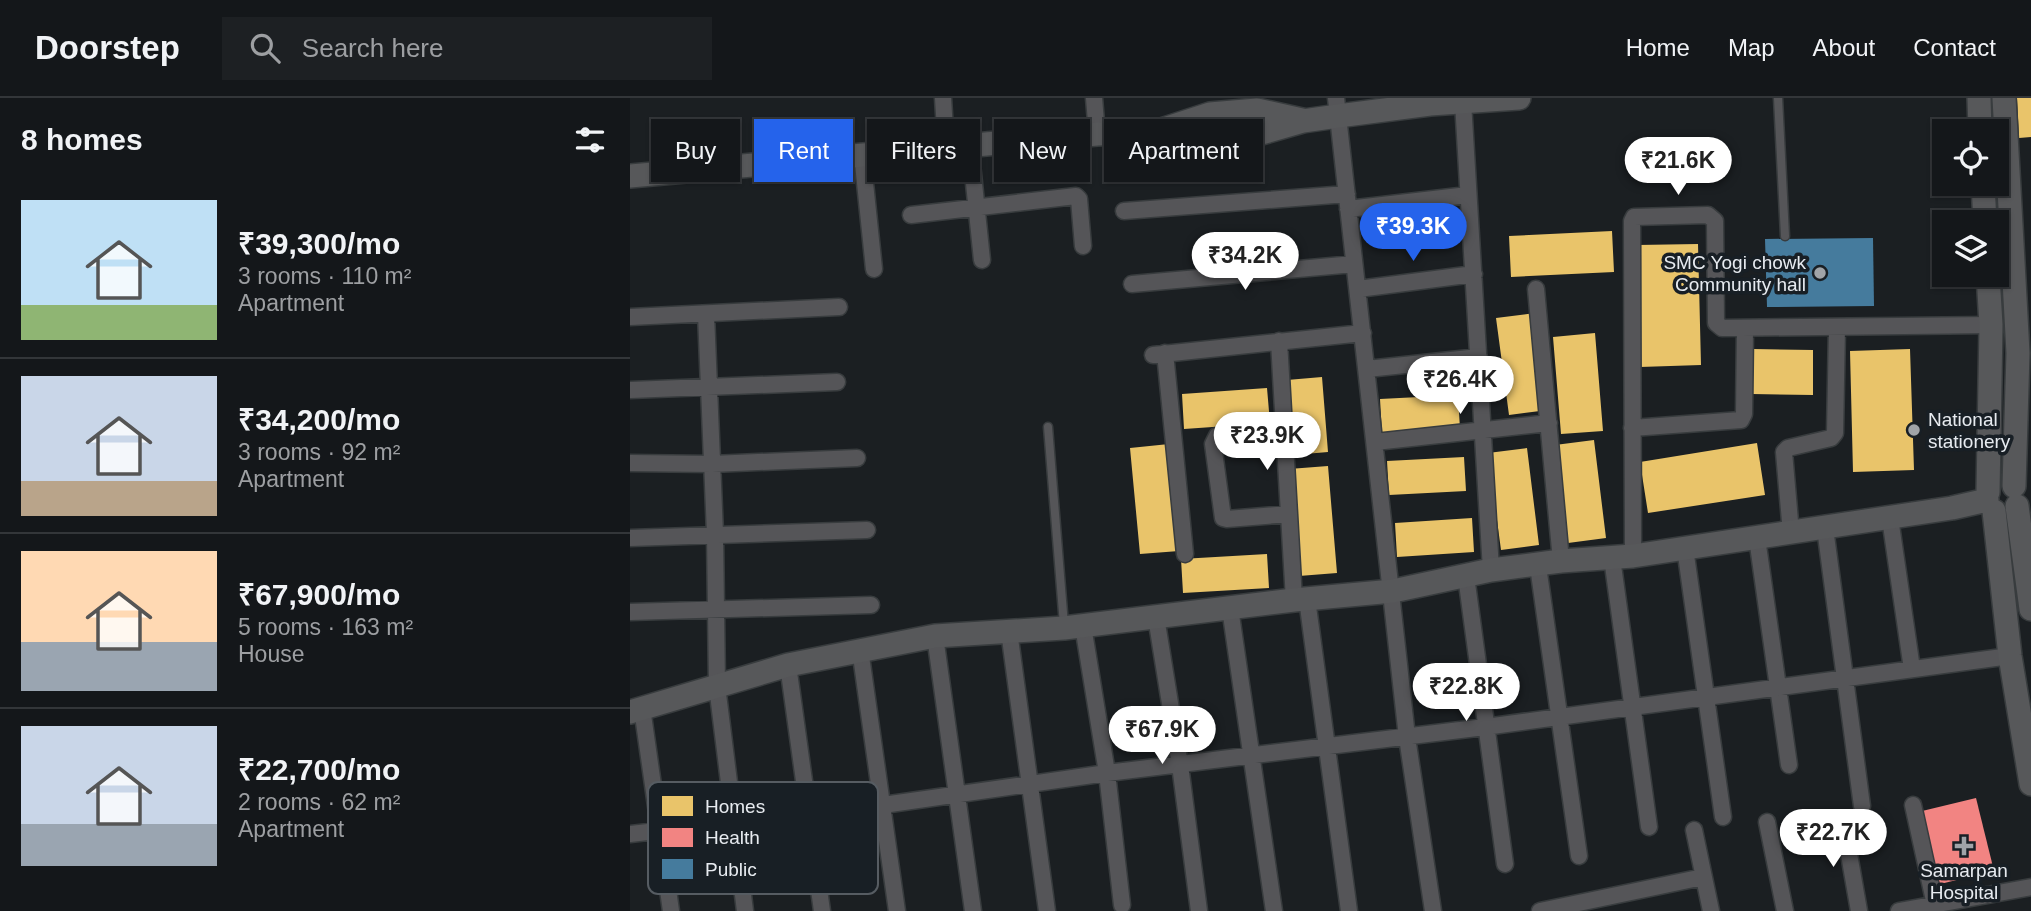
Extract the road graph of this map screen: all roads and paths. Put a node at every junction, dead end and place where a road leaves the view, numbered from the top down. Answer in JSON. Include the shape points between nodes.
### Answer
{"nodes":[{"id":1,"x":943,"y":98,"type":"edge"},
{"id":2,"x":1094,"y":98,"type":"edge"},
{"id":3,"x":1519,"y":98,"type":"edge"},
{"id":4,"x":1778,"y":98,"type":"edge"},
{"id":5,"x":1979,"y":98,"type":"edge"},
{"id":6,"x":2004,"y":98,"type":"edge"},
{"id":7,"x":1463,"y":102,"type":"junction"},
{"id":8,"x":1337,"y":107,"type":"edge"},
{"id":9,"x":944,"y":119,"type":"edge"},
{"id":10,"x":1980,"y":119,"type":"edge"},
{"id":11,"x":1097,"y":134,"type":"junction"},
{"id":12,"x":980,"y":144,"type":"edge"},
{"id":13,"x":862,"y":154,"type":"junction"},
{"id":14,"x":867,"y":154,"type":"edge"},
{"id":15,"x":630,"y":176,"type":"edge"},
{"id":16,"x":974,"y":182,"type":"edge"},
{"id":17,"x":1468,"y":195,"type":"junction"},
{"id":18,"x":1348,"y":202,"type":"junction"},
{"id":19,"x":977,"y":206,"type":"junction"},
{"id":20,"x":1124,"y":211,"type":"dead end"},
{"id":21,"x":911,"y":215,"type":"dead end"},
{"id":22,"x":1785,"y":236,"type":"dead end"},
{"id":23,"x":1083,"y":246,"type":"dead end"},
{"id":24,"x":982,"y":260,"type":"dead end"},
{"id":25,"x":1354,"y":264,"type":"junction"},
{"id":26,"x":874,"y":269,"type":"dead end"},
{"id":27,"x":1474,"y":274,"type":"junction"},
{"id":28,"x":1132,"y":284,"type":"dead end"},
{"id":29,"x":1989,"y":287,"type":"edge"},
{"id":30,"x":1358,"y":289,"type":"junction"},
{"id":31,"x":1536,"y":289,"type":"dead end"},
{"id":32,"x":839,"y":307,"type":"dead end"},
{"id":33,"x":706,"y":314,"type":"junction"},
{"id":34,"x":630,"y":317,"type":"edge"},
{"id":35,"x":1991,"y":325,"type":"junction"},
{"id":36,"x":1837,"y":327,"type":"junction"},
{"id":37,"x":1745,"y":328,"type":"junction"},
{"id":38,"x":1363,"y":333,"type":"junction"},
{"id":39,"x":1279,"y":341,"type":"junction"},
{"id":40,"x":2024,"y":353,"type":"edge"},
{"id":41,"x":1479,"y":357,"type":"junction"},
{"id":42,"x":1367,"y":369,"type":"junction"},
{"id":43,"x":837,"y":382,"type":"dead end"},
{"id":44,"x":709,"y":387,"type":"junction"},
{"id":45,"x":630,"y":390,"type":"edge"},
{"id":46,"x":1549,"y":424,"type":"junction"},
{"id":47,"x":1048,"y":427,"type":"dead end"},
{"id":48,"x":1632,"y":428,"type":"junction"},
{"id":49,"x":1283,"y":431,"type":"junction"},
{"id":50,"x":1482,"y":432,"type":"junction"},
{"id":51,"x":1375,"y":442,"type":"junction"},
{"id":52,"x":857,"y":458,"type":"dead end"},
{"id":53,"x":630,"y":463,"type":"edge"},
{"id":54,"x":712,"y":464,"type":"junction"},
{"id":55,"x":2022,"y":494,"type":"edge"},
{"id":56,"x":1989,"y":501,"type":"junction"},
{"id":57,"x":1289,"y":514,"type":"junction"},
{"id":58,"x":1890,"y":518,"type":"junction"},
{"id":59,"x":1825,"y":528,"type":"junction"},
{"id":60,"x":867,"y":530,"type":"dead end"},
{"id":61,"x":1791,"y":533,"type":"junction"},
{"id":62,"x":715,"y":534,"type":"junction"},
{"id":63,"x":630,"y":538,"type":"edge"},
{"id":64,"x":1757,"y":538,"type":"junction"},
{"id":65,"x":1685,"y":548,"type":"junction"},
{"id":66,"x":1185,"y":554,"type":"dead end"},
{"id":67,"x":1623,"y":557,"type":"junction"},
{"id":68,"x":1562,"y":561,"type":"junction"},
{"id":69,"x":1538,"y":566,"type":"junction"},
{"id":70,"x":1491,"y":570,"type":"junction"},
{"id":71,"x":1466,"y":576,"type":"junction"},
{"id":72,"x":1393,"y":591,"type":"junction"},
{"id":73,"x":1300,"y":599,"type":"junction"},
{"id":74,"x":871,"y":605,"type":"dead end"},
{"id":75,"x":1230,"y":608,"type":"junction"},
{"id":76,"x":717,"y":609,"type":"junction"},
{"id":77,"x":2031,"y":609,"type":"edge"},
{"id":78,"x":630,"y":612,"type":"edge"},
{"id":79,"x":1156,"y":617,"type":"junction"},
{"id":80,"x":1074,"y":627,"type":"junction"},
{"id":81,"x":1009,"y":631,"type":"junction"},
{"id":82,"x":935,"y":636,"type":"junction"},
{"id":83,"x":860,"y":649,"type":"junction"},
{"id":84,"x":2010,"y":656,"type":"junction"},
{"id":85,"x":788,"y":666,"type":"junction"},
{"id":86,"x":1912,"y":669,"type":"junction"},
{"id":87,"x":1846,"y":678,"type":"junction"},
{"id":88,"x":717,"y":686,"type":"junction"},
{"id":89,"x":1777,"y":687,"type":"junction"},
{"id":90,"x":1705,"y":698,"type":"junction"},
{"id":91,"x":1633,"y":706,"type":"junction"},
{"id":92,"x":636,"y":710,"type":"edge"},
{"id":93,"x":1558,"y":717,"type":"junction"},
{"id":94,"x":1485,"y":727,"type":"junction"},
{"id":95,"x":1408,"y":737,"type":"junction"},
{"id":96,"x":1327,"y":747,"type":"junction"},
{"id":97,"x":1253,"y":756,"type":"junction"},
{"id":98,"x":1180,"y":765,"type":"junction"},
{"id":99,"x":1789,"y":765,"type":"dead end"},
{"id":100,"x":1107,"y":773,"type":"junction"},
{"id":101,"x":651,"y":782,"type":"edge"},
{"id":102,"x":729,"y":782,"type":"edge"},
{"id":103,"x":804,"y":782,"type":"edge"},
{"id":104,"x":1029,"y":783,"type":"junction"},
{"id":105,"x":2031,"y":784,"type":"edge"},
{"id":106,"x":957,"y":794,"type":"junction"},
{"id":107,"x":878,"y":805,"type":"edge"},
{"id":108,"x":883,"y":805,"type":"junction"},
{"id":109,"x":1913,"y":805,"type":"dead end"},
{"id":110,"x":1862,"y":806,"type":"dead end"},
{"id":111,"x":1723,"y":817,"type":"dead end"},
{"id":112,"x":1843,"y":820,"type":"dead end"},
{"id":113,"x":1767,"y":822,"type":"dead end"},
{"id":114,"x":1649,"y":827,"type":"dead end"},
{"id":115,"x":1694,"y":830,"type":"dead end"},
{"id":116,"x":648,"y":832,"type":"edge"},
{"id":117,"x":630,"y":834,"type":"edge"},
{"id":118,"x":1578,"y":856,"type":"dead end"},
{"id":119,"x":1505,"y":864,"type":"dead end"},
{"id":120,"x":1703,"y":877,"type":"junction"},
{"id":121,"x":2031,"y":887,"type":"edge"},
{"id":122,"x":1122,"y":905,"type":"dead end"},
{"id":123,"x":1935,"y":905,"type":"junction"},
{"id":124,"x":897,"y":911,"type":"edge"},
{"id":125,"x":972,"y":911,"type":"edge"},
{"id":126,"x":1047,"y":911,"type":"edge"},
{"id":127,"x":1199,"y":911,"type":"edge"},
{"id":128,"x":1274,"y":911,"type":"edge"},
{"id":129,"x":1349,"y":911,"type":"edge"},
{"id":130,"x":1433,"y":911,"type":"edge"},
{"id":131,"x":1542,"y":911,"type":"edge"},
{"id":132,"x":1711,"y":911,"type":"edge"},
{"id":133,"x":1785,"y":911,"type":"edge"},
{"id":134,"x":1859,"y":911,"type":"edge"},
{"id":135,"x":1899,"y":911,"type":"edge"}],
"edges":[{"from":1,"to":9,"type":"street"},
{"from":2,"to":11,"type":"street"},
{"from":3,"to":7,"type":"street"},
{"from":4,"to":22,"type":"lane"},
{"from":5,"to":10,"type":"street"},
{"from":6,"to":40,"type":"street"},
{"from":7,"to":8,"type":"street"},
{"from":7,"to":17,"type":"street"},
{"from":8,"to":11,"type":"street","via":[[1303,121],[1257,110],[1210,114],[1155,132]]},
{"from":8,"to":18,"type":"street"},
{"from":11,"to":12,"type":"street"},
{"from":13,"to":14,"type":"street"},
{"from":13,"to":15,"type":"street"},
{"from":13,"to":26,"type":"street"},
{"from":16,"to":19,"type":"street"},
{"from":17,"to":18,"type":"street"},
{"from":17,"to":27,"type":"street"},
{"from":18,"to":20,"type":"street"},
{"from":18,"to":25,"type":"street"},
{"from":19,"to":21,"type":"street"},
{"from":19,"to":23,"type":"street","via":[[1076,196]]},
{"from":19,"to":24,"type":"street"},
{"from":25,"to":28,"type":"street"},
{"from":25,"to":30,"type":"street"},
{"from":27,"to":30,"type":"street"},
{"from":27,"to":41,"type":"street"},
{"from":29,"to":35,"type":"street"},
{"from":30,"to":38,"type":"street"},
{"from":31,"to":46,"type":"street"},
{"from":32,"to":33,"type":"street"},
{"from":33,"to":34,"type":"street"},
{"from":33,"to":44,"type":"street"},
{"from":35,"to":36,"type":"street"},
{"from":35,"to":56,"type":"street"},
{"from":36,"to":37,"type":"street"},
{"from":36,"to":61,"type":"street","via":[[1835,433],[1784,452]]},
{"from":37,"to":48,"type":"street","via":[[1743,418]]},
{"from":37,"to":48,"type":"street","via":[[1722,328],[1716,323],[1716,225],[1712,217],[1634,217]]},
{"from":38,"to":39,"type":"street"},
{"from":38,"to":42,"type":"street"},
{"from":39,"to":49,"type":"street"},
{"from":39,"to":66,"type":"street","via":[[1159,354]]},
{"from":40,"to":55,"type":"street"},
{"from":41,"to":42,"type":"street"},
{"from":41,"to":50,"type":"street"},
{"from":42,"to":51,"type":"street"},
{"from":43,"to":44,"type":"street"},
{"from":44,"to":45,"type":"street"},
{"from":44,"to":54,"type":"street"},
{"from":46,"to":50,"type":"street"},
{"from":46,"to":68,"type":"street"},
{"from":47,"to":80,"type":"lane"},
{"from":48,"to":67,"type":"street"},
{"from":49,"to":57,"type":"street"},
{"from":49,"to":57,"type":"street","via":[[1217,436],[1213,444],[1223,518]]},
{"from":50,"to":51,"type":"street"},
{"from":50,"to":70,"type":"street"},
{"from":51,"to":72,"type":"street"},
{"from":52,"to":54,"type":"street"},
{"from":53,"to":54,"type":"street"},
{"from":54,"to":62,"type":"street"},
{"from":55,"to":56,"type":"street","via":[[2009,513]]},
{"from":55,"to":77,"type":"street"},
{"from":56,"to":58,"type":"street"},
{"from":56,"to":84,"type":"street"},
{"from":57,"to":73,"type":"street"},
{"from":58,"to":59,"type":"street"},
{"from":58,"to":86,"type":"street"},
{"from":59,"to":61,"type":"street"},
{"from":59,"to":87,"type":"street"},
{"from":60,"to":62,"type":"street"},
{"from":61,"to":64,"type":"street"},
{"from":62,"to":63,"type":"street"},
{"from":62,"to":76,"type":"street"},
{"from":64,"to":65,"type":"street"},
{"from":64,"to":89,"type":"street"},
{"from":65,"to":67,"type":"street"},
{"from":65,"to":90,"type":"street"},
{"from":67,"to":68,"type":"street"},
{"from":67,"to":91,"type":"street"},
{"from":68,"to":69,"type":"street"},
{"from":69,"to":70,"type":"street"},
{"from":69,"to":93,"type":"street"},
{"from":70,"to":71,"type":"street"},
{"from":71,"to":72,"type":"street"},
{"from":71,"to":94,"type":"street"},
{"from":72,"to":73,"type":"street"},
{"from":72,"to":95,"type":"street"},
{"from":73,"to":75,"type":"street"},
{"from":73,"to":96,"type":"street"},
{"from":74,"to":76,"type":"street"},
{"from":75,"to":79,"type":"street"},
{"from":75,"to":97,"type":"street"},
{"from":76,"to":78,"type":"street"},
{"from":76,"to":88,"type":"street"},
{"from":79,"to":80,"type":"street"},
{"from":79,"to":98,"type":"street"},
{"from":80,"to":81,"type":"street"},
{"from":80,"to":100,"type":"street"},
{"from":81,"to":82,"type":"street"},
{"from":81,"to":104,"type":"street"},
{"from":82,"to":83,"type":"street"},
{"from":82,"to":106,"type":"street"},
{"from":83,"to":85,"type":"street"},
{"from":83,"to":108,"type":"street"},
{"from":84,"to":86,"type":"street"},
{"from":84,"to":105,"type":"street"},
{"from":85,"to":88,"type":"street"},
{"from":85,"to":103,"type":"street"},
{"from":86,"to":87,"type":"street"},
{"from":87,"to":89,"type":"street"},
{"from":87,"to":110,"type":"street"},
{"from":88,"to":92,"type":"street"},
{"from":88,"to":102,"type":"street"},
{"from":89,"to":90,"type":"street"},
{"from":89,"to":99,"type":"street"},
{"from":90,"to":91,"type":"street"},
{"from":90,"to":111,"type":"street"},
{"from":91,"to":93,"type":"street"},
{"from":91,"to":114,"type":"street"},
{"from":92,"to":101,"type":"street"},
{"from":93,"to":94,"type":"street"},
{"from":93,"to":118,"type":"street"},
{"from":94,"to":95,"type":"street"},
{"from":94,"to":119,"type":"street"},
{"from":95,"to":96,"type":"street"},
{"from":95,"to":130,"type":"street"},
{"from":96,"to":97,"type":"street"},
{"from":96,"to":129,"type":"street"},
{"from":97,"to":98,"type":"street"},
{"from":97,"to":128,"type":"street"},
{"from":98,"to":100,"type":"street"},
{"from":98,"to":127,"type":"street"},
{"from":100,"to":104,"type":"street"},
{"from":100,"to":122,"type":"street"},
{"from":104,"to":106,"type":"street"},
{"from":104,"to":126,"type":"street"},
{"from":106,"to":108,"type":"street"},
{"from":106,"to":125,"type":"street"},
{"from":107,"to":108,"type":"street"},
{"from":108,"to":124,"type":"street"},
{"from":109,"to":123,"type":"street"},
{"from":112,"to":134,"type":"street"},
{"from":113,"to":133,"type":"street"},
{"from":115,"to":120,"type":"street"},
{"from":116,"to":117,"type":"street"},
{"from":120,"to":131,"type":"street"},
{"from":120,"to":132,"type":"street"},
{"from":121,"to":123,"type":"street"},
{"from":123,"to":135,"type":"street"}]}
